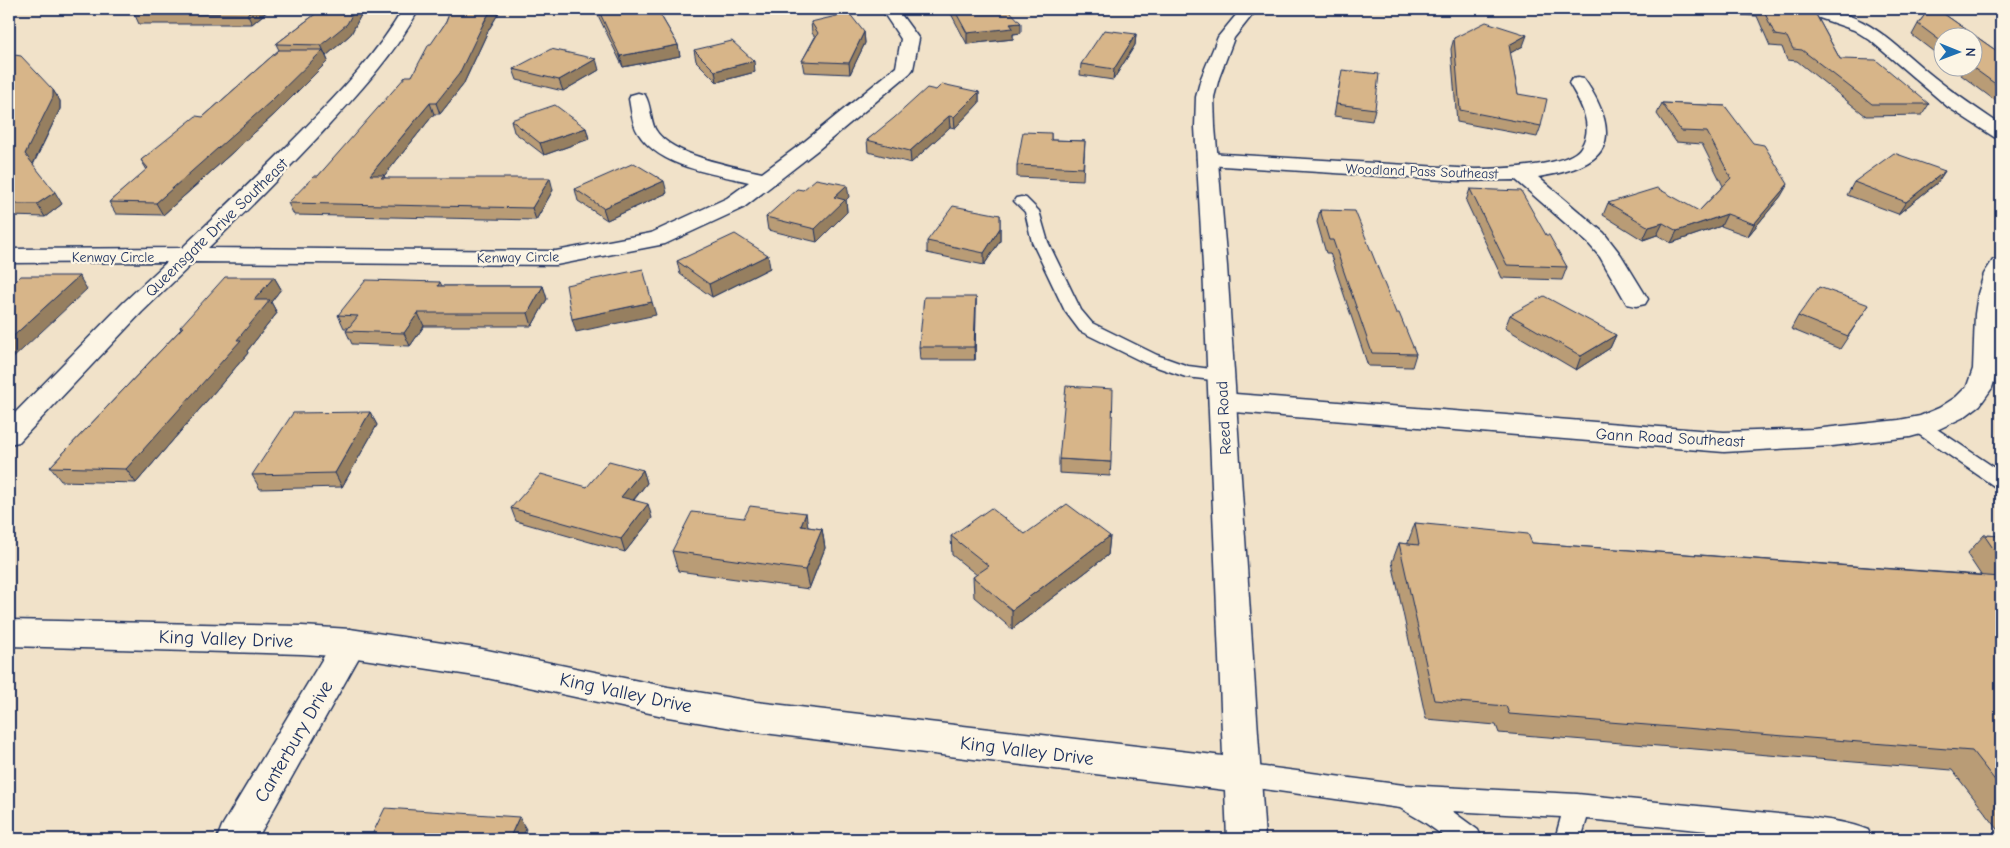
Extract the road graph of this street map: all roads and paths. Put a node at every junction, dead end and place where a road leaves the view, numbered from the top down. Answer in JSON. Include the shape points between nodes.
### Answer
{"nodes":[{"id":1,"x":411,"y":9,"type":"edge"},
{"id":2,"x":889,"y":9,"type":"edge"},
{"id":3,"x":1249,"y":9,"type":"edge"},
{"id":4,"x":1808,"y":9,"type":"edge"},
{"id":5,"x":1578,"y":83,"type":"dead end"},
{"id":6,"x":638,"y":99,"type":"dead end"},
{"id":7,"x":2001,"y":133,"type":"edge"},
{"id":8,"x":1208,"y":159,"type":"junction"},
{"id":9,"x":1520,"y":174,"type":"junction"},
{"id":10,"x":765,"y":180,"type":"junction"},
{"id":11,"x":1021,"y":201,"type":"dead end"},
{"id":12,"x":9,"y":256,"type":"edge"},
{"id":13,"x":185,"y":257,"type":"junction"},
{"id":14,"x":2001,"y":265,"type":"edge"},
{"id":15,"x":1636,"y":299,"type":"dead end"},
{"id":16,"x":1221,"y":375,"type":"junction"},
{"id":17,"x":1222,"y":402,"type":"junction"},
{"id":18,"x":1918,"y":425,"type":"junction"},
{"id":19,"x":9,"y":435,"type":"edge"},
{"id":20,"x":2001,"y":482,"type":"edge"},
{"id":21,"x":9,"y":633,"type":"edge"},
{"id":22,"x":350,"y":643,"type":"junction"},
{"id":23,"x":1242,"y":775,"type":"junction"},
{"id":24,"x":1404,"y":796,"type":"junction"},
{"id":25,"x":1577,"y":806,"type":"junction"},
{"id":26,"x":236,"y":839,"type":"edge"},
{"id":27,"x":1246,"y":839,"type":"edge"},
{"id":28,"x":1469,"y":839,"type":"edge"},
{"id":29,"x":1568,"y":839,"type":"edge"},
{"id":30,"x":1859,"y":839,"type":"edge"}],
"edges":[{"from":1,"to":13,"type":"street","name":"Queensgate Drive Southeast","via":[[387,47],[346,96],[247,199]]},
{"from":2,"to":10,"type":"street","name":"Kenway Circle","via":[[910,38],[904,69]]},
{"from":3,"to":8,"type":"street","name":"Reed Road","via":[[1226,37],[1210,78],[1205,97]]},
{"from":4,"to":7,"type":"street","via":[[1860,26],[1876,36],[1955,103]]},
{"from":5,"to":9,"type":"street","name":"Woodland Pass Southeast","via":[[1596,120],[1596,133],[1587,154],[1552,168]]},
{"from":6,"to":10,"type":"street","via":[[646,131],[668,152],[704,165]]},
{"from":8,"to":9,"type":"street","name":"Woodland Pass Southeast","via":[[1460,175]]},
{"from":8,"to":16,"type":"street","name":"Reed Road"},
{"from":9,"to":15,"type":"street","via":[[1596,238]]},
{"from":10,"to":13,"type":"street","name":"Kenway Circle","via":[[735,203],[657,239],[556,258]]},
{"from":11,"to":16,"type":"lane","via":[[1032,211],[1040,242],[1073,311],[1086,328],[1186,372]]},
{"from":12,"to":13,"type":"street","name":"Kenway Circle"},
{"from":13,"to":19,"type":"street","name":"Queensgate Drive Southeast"},
{"from":14,"to":18,"type":"street","name":"Gann Road Southeast","via":[[1992,280],[1988,299],[1986,364],[1980,387],[1956,410]]},
{"from":16,"to":17,"type":"street","name":"Reed Road"},
{"from":17,"to":18,"type":"street","name":"Gann Road Southeast","via":[[1724,442],[1854,435]]},
{"from":17,"to":23,"type":"street","name":"Reed Road"},
{"from":18,"to":20,"type":"lane"},
{"from":21,"to":22,"type":"street","name":"King Valley Drive"},
{"from":22,"to":23,"type":"street","name":"King Valley Drive","via":[[482,662],[668,702],[756,717]]},
{"from":22,"to":26,"type":"street","name":"Canterbury Drive"},
{"from":23,"to":24,"type":"lane"},
{"from":23,"to":27,"type":"street","name":"Reed Road"},
{"from":24,"to":25,"type":"lane"},
{"from":24,"to":28,"type":"lane"},
{"from":25,"to":29,"type":"lane"},
{"from":25,"to":30,"type":"lane","via":[[1808,829]]}]}
